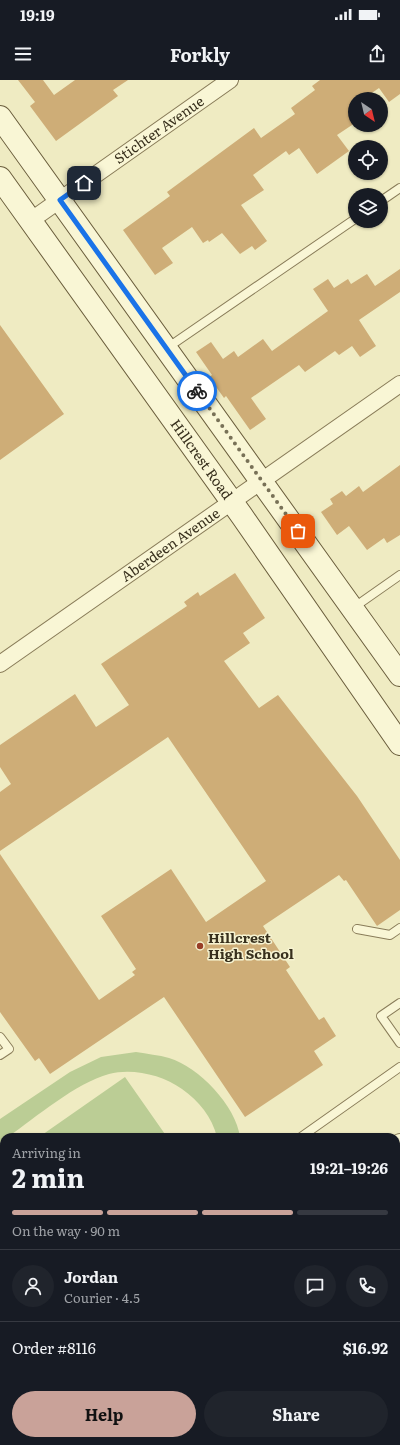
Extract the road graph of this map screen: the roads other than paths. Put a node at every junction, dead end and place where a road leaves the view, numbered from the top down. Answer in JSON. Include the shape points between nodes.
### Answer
{"nodes":[{"id":1,"x":230,"y":80,"type":"edge"},
{"id":2,"x":0,"y":118,"type":"edge"},
{"id":3,"x":0,"y":178,"type":"edge"},
{"id":4,"x":400,"y":188,"type":"edge"},
{"id":5,"x":388,"y":196,"type":"edge"},
{"id":6,"x":60,"y":200,"type":"junction"},
{"id":7,"x":30,"y":221,"type":"junction"},
{"id":8,"x":348,"y":224,"type":"edge"},
{"id":9,"x":167,"y":348,"type":"junction"},
{"id":10,"x":400,"y":384,"type":"edge"},
{"id":11,"x":262,"y":481,"type":"junction"},
{"id":12,"x":232,"y":501,"type":"junction"},
{"id":13,"x":400,"y":575,"type":"edge"},
{"id":14,"x":353,"y":608,"type":"junction"},
{"id":15,"x":0,"y":664,"type":"edge"},
{"id":16,"x":400,"y":675,"type":"edge"},
{"id":17,"x":400,"y":744,"type":"edge"},
{"id":18,"x":400,"y":928,"type":"edge"},
{"id":19,"x":357,"y":929,"type":"dead end"},
{"id":20,"x":400,"y":1003,"type":"edge"},
{"id":21,"x":0,"y":1037,"type":"edge"},
{"id":22,"x":400,"y":1043,"type":"edge"},
{"id":23,"x":0,"y":1055,"type":"edge"},
{"id":24,"x":400,"y":1067,"type":"edge"},
{"id":25,"x":307,"y":1133,"type":"edge"}],
"edges":[{"from":1,"to":6,"type":"street","name":"Stichter Avenue"},
{"from":2,"to":6,"type":"main road"},
{"from":3,"to":7,"type":"main road","name":"Hillcrest Road"},
{"from":4,"to":5,"type":"lane"},
{"from":6,"to":7,"type":"street","name":"Stichter Avenue"},
{"from":6,"to":9,"type":"main road"},
{"from":7,"to":12,"type":"main road","name":"Hillcrest Road"},
{"from":8,"to":9,"type":"lane"},
{"from":9,"to":11,"type":"main road"},
{"from":10,"to":11,"type":"street","name":"Aberdeen Avenue"},
{"from":11,"to":12,"type":"street","name":"Aberdeen Avenue"},
{"from":11,"to":14,"type":"main road"},
{"from":12,"to":15,"type":"street","name":"Aberdeen Avenue"},
{"from":12,"to":17,"type":"main road","name":"Hillcrest Road"},
{"from":13,"to":14,"type":"lane"},
{"from":14,"to":16,"type":"main road"},
{"from":18,"to":19,"type":"lane","via":[[390,935]]},
{"from":20,"to":22,"type":"lane","via":[[381,1016]]},
{"from":21,"to":23,"type":"lane","via":[[8,1050]]},
{"from":24,"to":25,"type":"lane"}]}
